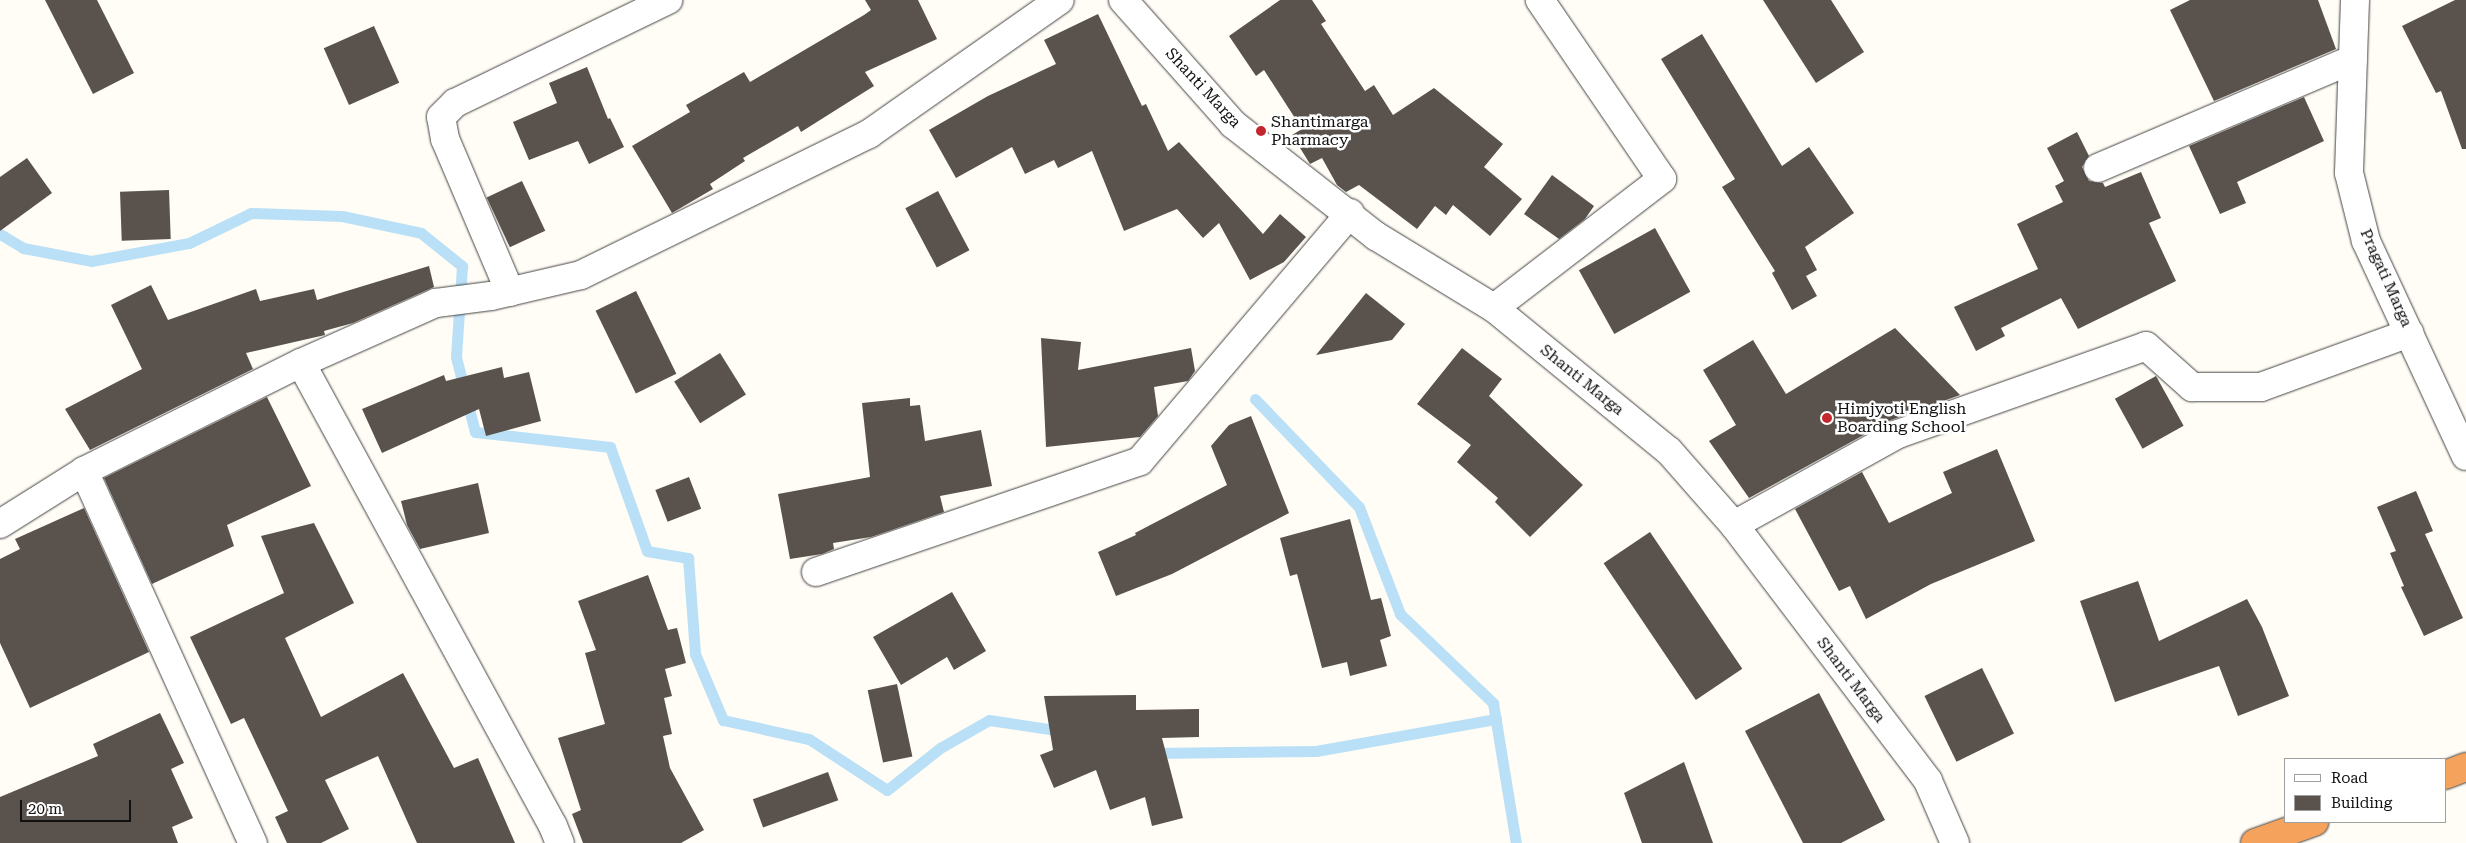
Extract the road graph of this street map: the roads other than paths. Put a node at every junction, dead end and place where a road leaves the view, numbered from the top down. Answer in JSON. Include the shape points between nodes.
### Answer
{"nodes":[{"id":1,"x":668,"y":0,"type":"edge"},
{"id":2,"x":1060,"y":0,"type":"edge"},
{"id":3,"x":1122,"y":0,"type":"edge"},
{"id":4,"x":1540,"y":0,"type":"edge"},
{"id":5,"x":2355,"y":0,"type":"edge"},
{"id":6,"x":2353,"y":59,"type":"junction"},
{"id":7,"x":2098,"y":168,"type":"dead end"},
{"id":8,"x":1350,"y":213,"type":"junction"},
{"id":9,"x":500,"y":294,"type":"junction"},
{"id":10,"x":1494,"y":308,"type":"junction"},
{"id":11,"x":2410,"y":333,"type":"junction"},
{"id":12,"x":301,"y":363,"type":"junction"},
{"id":13,"x":2466,"y":456,"type":"edge"},
{"id":14,"x":84,"y":471,"type":"junction"},
{"id":15,"x":0,"y":524,"type":"edge"},
{"id":16,"x":1734,"y":525,"type":"junction"},
{"id":17,"x":816,"y":572,"type":"dead end"},
{"id":18,"x":2466,"y":767,"type":"edge"},
{"id":19,"x":2446,"y":774,"type":"edge"},
{"id":20,"x":2311,"y":823,"type":"edge"},
{"id":21,"x":252,"y":843,"type":"edge"},
{"id":22,"x":560,"y":843,"type":"edge"},
{"id":23,"x":1955,"y":843,"type":"edge"},
{"id":24,"x":2254,"y":843,"type":"edge"}],
"edges":[{"from":1,"to":9,"type":"street","via":[[455,103],[441,117],[445,139]]},
{"from":2,"to":9,"type":"street","via":[[869,134],[581,275]]},
{"from":3,"to":8,"type":"street","name":"Shanti Marga","via":[[1233,124]]},
{"from":4,"to":10,"type":"street","via":[[1662,179]]},
{"from":5,"to":6,"type":"street","name":"Pragati Marga"},
{"from":6,"to":7,"type":"street"},
{"from":6,"to":11,"type":"street","name":"Pragati Marga","via":[[2350,173],[2366,241]]},
{"from":8,"to":10,"type":"street","name":"Shanti Marga","via":[[1376,236]]},
{"from":8,"to":17,"type":"street","via":[[1140,461]]},
{"from":9,"to":12,"type":"street","via":[[436,303]]},
{"from":10,"to":16,"type":"street","name":"Shanti Marga","via":[[1669,451]]},
{"from":11,"to":13,"type":"street","name":"Pragati Marga"},
{"from":11,"to":16,"type":"street","via":[[2261,386],[2192,387],[2146,346],[1898,434]]},
{"from":12,"to":14,"type":"street"},
{"from":12,"to":22,"type":"street","via":[[554,826]]},
{"from":14,"to":15,"type":"street"},
{"from":14,"to":21,"type":"street"},
{"from":16,"to":23,"type":"street","name":"Shanti Marga","via":[[1928,781]]},
{"from":18,"to":19,"type":"highway"},
{"from":20,"to":24,"type":"highway"}]}
